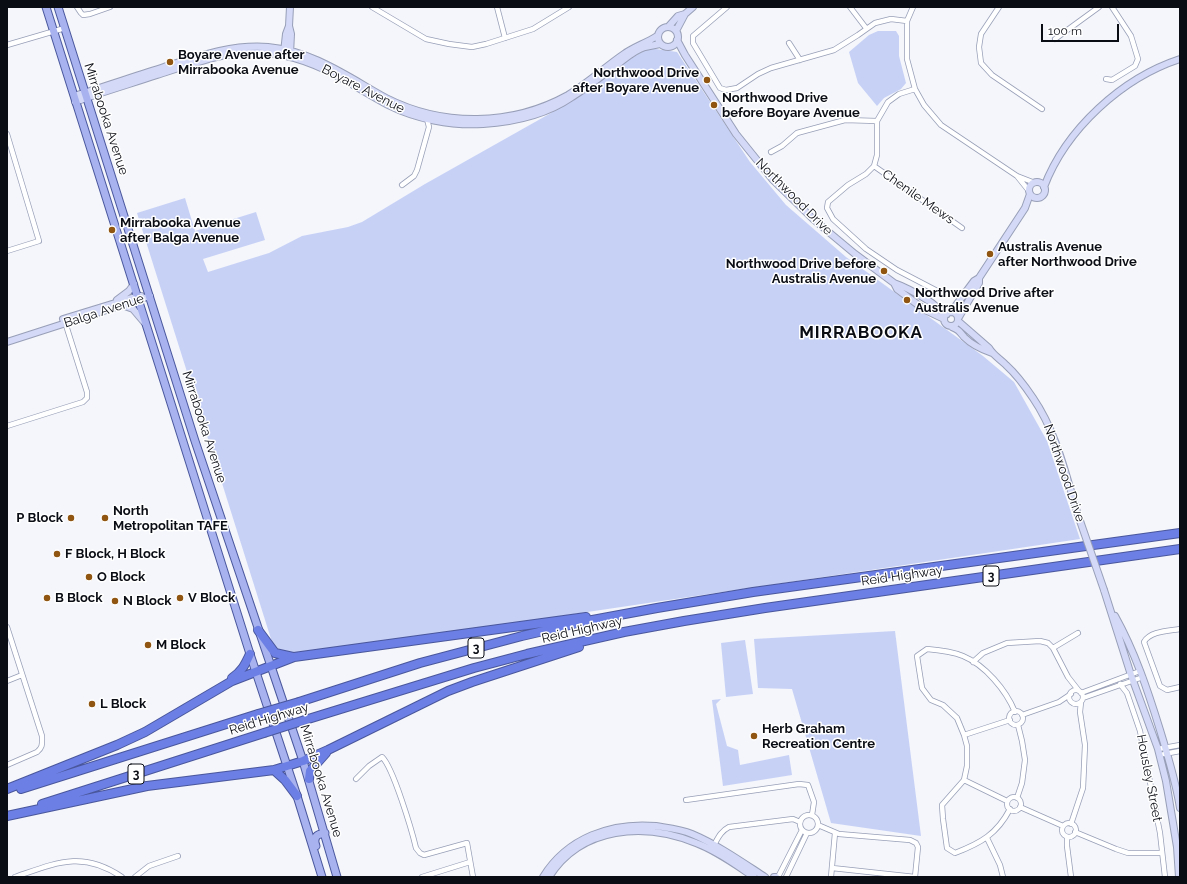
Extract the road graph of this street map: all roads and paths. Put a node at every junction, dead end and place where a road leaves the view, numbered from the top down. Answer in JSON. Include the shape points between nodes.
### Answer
{"nodes":[{"id":1,"x":46,"y":7,"type":"edge"},
{"id":2,"x":58,"y":7,"type":"edge"},
{"id":3,"x":77,"y":7,"type":"edge"},
{"id":4,"x":110,"y":7,"type":"edge"},
{"id":5,"x":290,"y":7,"type":"edge"},
{"id":6,"x":372,"y":7,"type":"edge"},
{"id":7,"x":497,"y":7,"type":"edge"},
{"id":8,"x":569,"y":7,"type":"edge"},
{"id":9,"x":693,"y":7,"type":"edge"},
{"id":10,"x":727,"y":7,"type":"edge"},
{"id":11,"x":850,"y":7,"type":"edge"},
{"id":12,"x":913,"y":7,"type":"edge"},
{"id":13,"x":999,"y":7,"type":"edge"},
{"id":14,"x":1099,"y":7,"type":"edge"},
{"id":15,"x":1112,"y":7,"type":"edge"},
{"id":16,"x":685,"y":14,"type":"junction"},
{"id":17,"x":907,"y":21,"type":"junction"},
{"id":18,"x":670,"y":26,"type":"junction"},
{"id":19,"x":64,"y":28,"type":"junction"},
{"id":20,"x":866,"y":28,"type":"junction"},
{"id":21,"x":676,"y":30,"type":"junction"},
{"id":22,"x":53,"y":31,"type":"junction"},
{"id":23,"x":657,"y":36,"type":"junction"},
{"id":24,"x":505,"y":38,"type":"junction"},
{"id":25,"x":1055,"y":39,"type":"dead end"},
{"id":26,"x":678,"y":40,"type":"junction"},
{"id":27,"x":789,"y":43,"type":"dead end"},
{"id":28,"x":660,"y":44,"type":"junction"},
{"id":29,"x":7,"y":46,"type":"edge"},
{"id":30,"x":671,"y":46,"type":"junction"},
{"id":31,"x":287,"y":53,"type":"junction"},
{"id":32,"x":685,"y":55,"type":"junction"},
{"id":33,"x":1180,"y":59,"type":"edge"},
{"id":34,"x":800,"y":60,"type":"junction"},
{"id":35,"x":1106,"y":79,"type":"dead end"},
{"id":36,"x":915,"y":89,"type":"junction"},
{"id":37,"x":86,"y":95,"type":"junction"},
{"id":38,"x":75,"y":99,"type":"junction"},
{"id":39,"x":1042,"y":109,"type":"dead end"},
{"id":40,"x":427,"y":119,"type":"junction"},
{"id":41,"x":437,"y":121,"type":"junction"},
{"id":42,"x":877,"y":121,"type":"junction"},
{"id":43,"x":429,"y":128,"type":"junction"},
{"id":44,"x":7,"y":134,"type":"edge"},
{"id":45,"x":771,"y":152,"type":"dead end"},
{"id":46,"x":874,"y":166,"type":"junction"},
{"id":47,"x":1050,"y":172,"type":"junction"},
{"id":48,"x":1017,"y":176,"type":"junction"},
{"id":49,"x":1036,"y":182,"type":"junction"},
{"id":50,"x":402,"y":185,"type":"dead end"},
{"id":51,"x":1044,"y":187,"type":"junction"},
{"id":52,"x":1029,"y":193,"type":"junction"},
{"id":53,"x":1037,"y":199,"type":"junction"},
{"id":54,"x":1025,"y":208,"type":"junction"},
{"id":55,"x":122,"y":211,"type":"junction"},
{"id":56,"x":962,"y":228,"type":"dead end"},
{"id":57,"x":121,"y":245,"type":"junction"},
{"id":58,"x":7,"y":251,"type":"edge"},
{"id":59,"x":979,"y":278,"type":"junction"},
{"id":60,"x":894,"y":283,"type":"junction"},
{"id":61,"x":134,"y":284,"type":"junction"},
{"id":62,"x":943,"y":294,"type":"dead end"},
{"id":63,"x":150,"y":296,"type":"junction"},
{"id":64,"x":138,"y":298,"type":"junction"},
{"id":65,"x":111,"y":304,"type":"junction"},
{"id":66,"x":122,"y":305,"type":"junction"},
{"id":67,"x":948,"y":315,"type":"junction"},
{"id":68,"x":958,"y":319,"type":"junction"},
{"id":69,"x":64,"y":321,"type":"junction"},
{"id":70,"x":147,"y":325,"type":"junction"},
{"id":71,"x":952,"y":327,"type":"junction"},
{"id":72,"x":7,"y":338,"type":"edge"},
{"id":73,"x":7,"y":342,"type":"edge"},
{"id":74,"x":992,"y":353,"type":"junction"},
{"id":75,"x":181,"y":394,"type":"junction"},
{"id":76,"x":170,"y":398,"type":"junction"},
{"id":77,"x":7,"y":426,"type":"edge"},
{"id":78,"x":1180,"y":533,"type":"edge"},
{"id":79,"x":1180,"y":549,"type":"edge"},
{"id":80,"x":1110,"y":607,"type":"junction"},
{"id":81,"x":657,"y":608,"type":"junction"},
{"id":82,"x":7,"y":627,"type":"edge"},
{"id":83,"x":1180,"y":629,"type":"edge"},
{"id":84,"x":258,"y":630,"type":"junction"},
{"id":85,"x":624,"y":632,"type":"junction"},
{"id":86,"x":1078,"y":633,"type":"dead end"},
{"id":87,"x":1053,"y":648,"type":"junction"},
{"id":88,"x":250,"y":654,"type":"junction"},
{"id":89,"x":294,"y":657,"type":"junction"},
{"id":90,"x":973,"y":662,"type":"junction"},
{"id":91,"x":271,"y":666,"type":"junction"},
{"id":92,"x":257,"y":672,"type":"junction"},
{"id":93,"x":1141,"y":674,"type":"junction"},
{"id":94,"x":22,"y":675,"type":"junction"},
{"id":95,"x":1068,"y":676,"type":"junction"},
{"id":96,"x":1132,"y":677,"type":"junction"},
{"id":97,"x":7,"y":681,"type":"edge"},
{"id":98,"x":1120,"y":684,"type":"junction"},
{"id":99,"x":220,"y":687,"type":"junction"},
{"id":100,"x":1180,"y":687,"type":"edge"},
{"id":101,"x":1080,"y":692,"type":"junction"},
{"id":102,"x":1071,"y":693,"type":"junction"},
{"id":103,"x":1082,"y":700,"type":"junction"},
{"id":104,"x":1059,"y":702,"type":"junction"},
{"id":105,"x":1073,"y":703,"type":"junction"},
{"id":106,"x":1015,"y":712,"type":"junction"},
{"id":107,"x":1080,"y":712,"type":"junction"},
{"id":108,"x":1022,"y":715,"type":"junction"},
{"id":109,"x":1010,"y":720,"type":"junction"},
{"id":110,"x":1018,"y":724,"type":"junction"},
{"id":111,"x":964,"y":735,"type":"junction"},
{"id":112,"x":1180,"y":745,"type":"edge"},
{"id":113,"x":328,"y":750,"type":"junction"},
{"id":114,"x":1166,"y":750,"type":"junction"},
{"id":115,"x":1180,"y":751,"type":"edge"},
{"id":116,"x":1159,"y":752,"type":"junction"},
{"id":117,"x":303,"y":761,"type":"junction"},
{"id":118,"x":7,"y":765,"type":"edge"},
{"id":119,"x":288,"y":766,"type":"junction"},
{"id":120,"x":274,"y":770,"type":"junction"},
{"id":121,"x":308,"y":779,"type":"junction"},
{"id":122,"x":356,"y":779,"type":"dead end"},
{"id":123,"x":964,"y":780,"type":"junction"},
{"id":124,"x":7,"y":789,"type":"edge"},
{"id":125,"x":7,"y":793,"type":"edge"},
{"id":126,"x":297,"y":796,"type":"junction"},
{"id":127,"x":1017,"y":798,"type":"junction"},
{"id":128,"x":686,"y":800,"type":"dead end"},
{"id":129,"x":1007,"y":801,"type":"junction"},
{"id":130,"x":1020,"y":806,"type":"junction"},
{"id":131,"x":1180,"y":808,"type":"edge"},
{"id":132,"x":1010,"y":809,"type":"junction"},
{"id":133,"x":812,"y":815,"type":"junction"},
{"id":134,"x":7,"y":816,"type":"edge"},
{"id":135,"x":800,"y":822,"type":"junction"},
{"id":136,"x":1072,"y":824,"type":"junction"},
{"id":137,"x":818,"y":825,"type":"junction"},
{"id":138,"x":1063,"y":826,"type":"junction"},
{"id":139,"x":633,"y":828,"type":"junction"},
{"id":140,"x":802,"y":830,"type":"junction"},
{"id":141,"x":1075,"y":832,"type":"junction"},
{"id":142,"x":324,"y":833,"type":"junction"},
{"id":143,"x":807,"y":833,"type":"junction"},
{"id":144,"x":835,"y":833,"type":"junction"},
{"id":145,"x":1067,"y":837,"type":"junction"},
{"id":146,"x":987,"y":838,"type":"junction"},
{"id":147,"x":714,"y":845,"type":"junction"},
{"id":148,"x":1162,"y":853,"type":"junction"},
{"id":149,"x":178,"y":856,"type":"dead end"},
{"id":150,"x":470,"y":862,"type":"junction"},
{"id":151,"x":556,"y":864,"type":"junction"},
{"id":152,"x":746,"y":868,"type":"junction"},
{"id":153,"x":832,"y":868,"type":"junction"},
{"id":154,"x":321,"y":874,"type":"edge"},
{"id":155,"x":15,"y":877,"type":"edge"},
{"id":156,"x":122,"y":877,"type":"edge"},
{"id":157,"x":135,"y":877,"type":"edge"},
{"id":158,"x":338,"y":877,"type":"edge"},
{"id":159,"x":422,"y":877,"type":"edge"},
{"id":160,"x":473,"y":877,"type":"edge"},
{"id":161,"x":543,"y":877,"type":"edge"},
{"id":162,"x":549,"y":877,"type":"edge"},
{"id":163,"x":754,"y":877,"type":"edge"},
{"id":164,"x":765,"y":877,"type":"edge"},
{"id":165,"x":776,"y":877,"type":"edge"},
{"id":166,"x":786,"y":877,"type":"edge"},
{"id":167,"x":831,"y":877,"type":"edge"},
{"id":168,"x":915,"y":877,"type":"edge"},
{"id":169,"x":1003,"y":877,"type":"edge"},
{"id":170,"x":1071,"y":877,"type":"edge"},
{"id":171,"x":1165,"y":877,"type":"edge"},
{"id":172,"x":1179,"y":877,"type":"edge"}],
"edges":[{"from":1,"to":22,"type":"main road","name":"Mirrabooka Avenue"},
{"from":2,"to":19,"type":"main road","name":"Mirrabooka Avenue"},
{"from":3,"to":4,"type":"street","via":[[83,15]]},
{"from":5,"to":31,"type":"street","via":[[286,34]]},
{"from":6,"to":24,"type":"street","via":[[426,39],[472,47]]},
{"from":7,"to":24,"type":"street"},
{"from":8,"to":24,"type":"street","via":[[533,29]]},
{"from":9,"to":16,"type":"street"},
{"from":10,"to":34,"type":"street","via":[[693,36],[693,43],[720,88],[737,88],[771,68]]},
{"from":11,"to":20,"type":"street"},
{"from":12,"to":17,"type":"street"},
{"from":13,"to":39,"type":"street","via":[[981,34],[981,63],[992,75]]},
{"from":14,"to":25,"type":"street"},
{"from":15,"to":35,"type":"street","via":[[1131,36],[1138,59],[1135,66],[1112,80]]},
{"from":16,"to":18,"type":"street","via":[[678,16]]},
{"from":16,"to":21,"type":"street"},
{"from":17,"to":20,"type":"street","via":[[891,19],[875,22]]},
{"from":17,"to":36,"type":"street","via":[[907,59]]},
{"from":18,"to":21,"type":"street"},
{"from":18,"to":23,"type":"street","via":[[662,28]]},
{"from":19,"to":22,"type":"street"},
{"from":19,"to":37,"type":"main road","name":"Mirrabooka Avenue"},
{"from":20,"to":34,"type":"street","via":[[834,50]]},
{"from":21,"to":26,"type":"street"},
{"from":22,"to":29,"type":"street"},
{"from":22,"to":38,"type":"main road","name":"Mirrabooka Avenue"},
{"from":23,"to":28,"type":"street"},
{"from":23,"to":31,"type":"street","name":"Boyare Avenue","via":[[624,54],[559,99],[510,116],[470,120],[423,113],[387,98],[308,56]]},
{"from":26,"to":30,"type":"street"},
{"from":26,"to":32,"type":"street","name":"Northwood Drive"},
{"from":27,"to":34,"type":"street"},
{"from":28,"to":30,"type":"street","via":[[665,47]]},
{"from":28,"to":41,"type":"street","name":"Boyare Avenue","via":[[644,47],[570,99],[540,113],[513,121],[484,124]]},
{"from":30,"to":32,"type":"street","name":"Northwood Drive"},
{"from":31,"to":37,"type":"street","name":"Boyare Avenue","via":[[266,47],[220,50]]},
{"from":31,"to":40,"type":"street","name":"Boyare Avenue","via":[[330,71],[389,105]]},
{"from":32,"to":60,"type":"street","name":"Northwood Drive","via":[[736,134],[774,180],[813,219]]},
{"from":33,"to":47,"type":"street","via":[[1150,72],[1118,92],[1098,109],[1079,129]]},
{"from":36,"to":42,"type":"street","via":[[899,94],[888,102]]},
{"from":36,"to":48,"type":"street","via":[[924,105],[941,125]]},
{"from":37,"to":38,"type":"street","name":"Boyare Avenue"},
{"from":37,"to":55,"type":"main road","name":"Mirrabooka Avenue"},
{"from":38,"to":57,"type":"main road","name":"Mirrabooka Avenue"},
{"from":40,"to":41,"type":"street","name":"Boyare Avenue"},
{"from":40,"to":43,"type":"street"},
{"from":41,"to":43,"type":"street"},
{"from":42,"to":45,"type":"street","via":[[845,120],[797,133]]},
{"from":42,"to":46,"type":"street","via":[[877,154]]},
{"from":43,"to":50,"type":"street","via":[[417,170],[414,176]]},
{"from":44,"to":58,"type":"street","via":[[39,241]]},
{"from":46,"to":56,"type":"street","name":"Chenile Mews"},
{"from":46,"to":62,"type":"street","via":[[828,202],[830,215],[866,249],[897,270]]},
{"from":47,"to":49,"type":"street"},
{"from":47,"to":51,"type":"street"},
{"from":48,"to":49,"type":"street"},
{"from":48,"to":52,"type":"street"},
{"from":49,"to":51,"type":"street"},
{"from":49,"to":52,"type":"street","via":[[1030,186]]},
{"from":51,"to":53,"type":"street","via":[[1044,195]]},
{"from":52,"to":53,"type":"street"},
{"from":52,"to":54,"type":"street"},
{"from":53,"to":54,"type":"street"},
{"from":54,"to":59,"type":"street"},
{"from":55,"to":57,"type":"main road","via":[[117,216]]},
{"from":55,"to":63,"type":"main road","name":"Mirrabooka Avenue"},
{"from":57,"to":61,"type":"main road","name":"Mirrabooka Avenue"},
{"from":59,"to":67,"type":"street"},
{"from":59,"to":68,"type":"street"},
{"from":60,"to":67,"type":"street","name":"Northwood Drive","via":[[928,300]]},
{"from":60,"to":67,"type":"street","name":"Northwood Drive","via":[[925,310]]},
{"from":61,"to":64,"type":"main road","name":"Mirrabooka Avenue"},
{"from":61,"to":65,"type":"street"},
{"from":63,"to":64,"type":"street","name":"Balga Avenue"},
{"from":63,"to":75,"type":"main road","name":"Mirrabooka Avenue"},
{"from":64,"to":65,"type":"street","name":"Balga Avenue"},
{"from":64,"to":66,"type":"street","name":"Balga Avenue"},
{"from":64,"to":70,"type":"main road","name":"Mirrabooka Avenue"},
{"from":65,"to":69,"type":"street","name":"Balga Avenue"},
{"from":66,"to":69,"type":"street","name":"Balga Avenue"},
{"from":66,"to":70,"type":"street","via":[[133,309]]},
{"from":67,"to":68,"type":"street","via":[[956,313]]},
{"from":67,"to":71,"type":"street","via":[[946,324]]},
{"from":68,"to":71,"type":"street"},
{"from":68,"to":74,"type":"street","name":"Northwood Drive"},
{"from":69,"to":72,"type":"street","name":"Balga Avenue"},
{"from":69,"to":73,"type":"street","name":"Balga Avenue"},
{"from":69,"to":77,"type":"street","via":[[87,398],[83,402]]},
{"from":70,"to":76,"type":"main road","name":"Mirrabooka Avenue"},
{"from":71,"to":74,"type":"street","name":"Northwood Drive","via":[[985,351]]},
{"from":74,"to":80,"type":"street","name":"Northwood Drive","bridge":true,"via":[[1018,377],[1047,422]]},
{"from":75,"to":76,"type":"main road"},
{"from":75,"to":84,"type":"main road","name":"Mirrabooka Avenue"},
{"from":76,"to":88,"type":"main road","name":"Mirrabooka Avenue"},
{"from":78,"to":81,"type":"highway","name":"Reid Highway","number":"3","via":[[753,592]]},
{"from":79,"to":85,"type":"highway","name":"Reid Highway","number":"3","via":[[765,608]]},
{"from":80,"to":93,"type":"street","name":"Northwood Drive","via":[[1123,630]]},
{"from":80,"to":96,"type":"street","name":"Northwood Drive"},
{"from":81,"to":89,"type":"highway"},
{"from":81,"to":125,"type":"highway","name":"Reid Highway","number":"3","bridge":true,"via":[[586,621],[420,663]]},
{"from":82,"to":94,"type":"street"},
{"from":83,"to":100,"type":"street","via":[[1154,634],[1144,642],[1160,686],[1167,690]]},
{"from":84,"to":89,"type":"highway","via":[[275,653]]},
{"from":84,"to":91,"type":"main road","name":"Mirrabooka Avenue"},
{"from":85,"to":113,"type":"highway","via":[[448,691]]},
{"from":85,"to":134,"type":"highway","name":"Reid Highway","number":"3","bridge":true,"via":[[474,668]]},
{"from":86,"to":87,"type":"street"},
{"from":87,"to":90,"type":"street","via":[[1048,643],[1040,641],[1007,643],[982,653]]},
{"from":87,"to":95,"type":"street"},
{"from":88,"to":92,"type":"main road","name":"Mirrabooka Avenue"},
{"from":88,"to":99,"type":"highway","via":[[240,672]]},
{"from":89,"to":91,"type":"highway"},
{"from":90,"to":106,"type":"street","via":[[1002,689]]},
{"from":90,"to":111,"type":"street","via":[[964,656],[946,651],[927,649],[917,656],[922,688],[931,700],[943,705],[957,718]]},
{"from":91,"to":92,"type":"highway"},
{"from":91,"to":117,"type":"main road","name":"Mirrabooka Avenue"},
{"from":92,"to":99,"type":"highway"},
{"from":92,"to":119,"type":"main road","name":"Mirrabooka Avenue"},
{"from":93,"to":96,"type":"street"},
{"from":93,"to":114,"type":"street","name":"Northwood Drive"},
{"from":94,"to":97,"type":"street"},
{"from":94,"to":118,"type":"street","via":[[42,736],[42,745],[37,752]]},
{"from":95,"to":101,"type":"street"},
{"from":95,"to":102,"type":"street"},
{"from":96,"to":98,"type":"street"},
{"from":96,"to":101,"type":"street"},
{"from":96,"to":116,"type":"street","name":"Northwood Drive"},
{"from":98,"to":103,"type":"street"},
{"from":98,"to":148,"type":"street","name":"Housley Street","via":[[1127,693],[1140,731]]},
{"from":99,"to":124,"type":"highway","via":[[117,746]]},
{"from":101,"to":102,"type":"street"},
{"from":101,"to":103,"type":"street"},
{"from":102,"to":104,"type":"street"},
{"from":102,"to":105,"type":"street"},
{"from":103,"to":105,"type":"street","via":[[1078,704]]},
{"from":103,"to":107,"type":"street"},
{"from":104,"to":105,"type":"street"},
{"from":104,"to":108,"type":"street"},
{"from":105,"to":107,"type":"street"},
{"from":106,"to":108,"type":"street"},
{"from":106,"to":109,"type":"street"},
{"from":107,"to":136,"type":"street","via":[[1085,745],[1083,788]]},
{"from":108,"to":110,"type":"street","via":[[1023,721]]},
{"from":109,"to":110,"type":"street","via":[[1013,724]]},
{"from":109,"to":111,"type":"street"},
{"from":110,"to":127,"type":"street","via":[[1025,760]]},
{"from":111,"to":123,"type":"street","via":[[967,766]]},
{"from":112,"to":114,"type":"street"},
{"from":113,"to":117,"type":"highway"},
{"from":113,"to":121,"type":"highway","via":[[310,771]]},
{"from":114,"to":115,"type":"street"},
{"from":114,"to":116,"type":"street"},
{"from":114,"to":131,"type":"street","name":"Northwood Drive"},
{"from":116,"to":172,"type":"street","name":"Northwood Drive","via":[[1177,847]]},
{"from":117,"to":119,"type":"highway"},
{"from":117,"to":121,"type":"main road","name":"Mirrabooka Avenue"},
{"from":119,"to":120,"type":"highway"},
{"from":119,"to":126,"type":"main road","name":"Mirrabooka Avenue"},
{"from":120,"to":126,"type":"highway"},
{"from":120,"to":134,"type":"highway","via":[[147,786]]},
{"from":121,"to":142,"type":"main road","name":"Mirrabooka Avenue"},
{"from":122,"to":150,"type":"street","via":[[382,756],[394,780],[416,848],[420,853],[424,856],[467,843]]},
{"from":123,"to":129,"type":"street"},
{"from":123,"to":146,"type":"street","via":[[942,805],[947,848],[956,853]]},
{"from":126,"to":154,"type":"main road","name":"Mirrabooka Avenue"},
{"from":127,"to":129,"type":"street","via":[[1011,797]]},
{"from":127,"to":130,"type":"street"},
{"from":128,"to":133,"type":"street","via":[[799,784],[808,785],[814,802]]},
{"from":129,"to":132,"type":"street"},
{"from":130,"to":132,"type":"street","via":[[1015,810]]},
{"from":130,"to":138,"type":"street"},
{"from":132,"to":146,"type":"street","via":[[1004,820]]},
{"from":133,"to":135,"type":"street","via":[[807,815]]},
{"from":133,"to":137,"type":"street"},
{"from":135,"to":140,"type":"street"},
{"from":135,"to":147,"type":"street","via":[[793,819],[729,827],[721,833]]},
{"from":136,"to":138,"type":"street"},
{"from":136,"to":141,"type":"street"},
{"from":137,"to":143,"type":"street","via":[[812,833]]},
{"from":137,"to":144,"type":"street"},
{"from":138,"to":145,"type":"street","via":[[1062,832]]},
{"from":139,"to":147,"type":"street","via":[[641,825],[671,828]]},
{"from":139,"to":151,"type":"street","via":[[608,830],[588,836],[569,848]]},
{"from":139,"to":152,"type":"street","via":[[687,840]]},
{"from":140,"to":143,"type":"street"},
{"from":140,"to":165,"type":"street"},
{"from":141,"to":145,"type":"street"},
{"from":141,"to":148,"type":"street","via":[[1128,853]]},
{"from":142,"to":154,"type":"main road","via":[[314,839]]},
{"from":142,"to":158,"type":"main road","name":"Mirrabooka Avenue"},
{"from":143,"to":166,"type":"street"},
{"from":144,"to":153,"type":"street"},
{"from":144,"to":168,"type":"street","via":[[910,840],[916,843],[918,847]]},
{"from":145,"to":170,"type":"street"},
{"from":146,"to":169,"type":"street"},
{"from":147,"to":152,"type":"street"},
{"from":148,"to":171,"type":"street","name":"Housley Street"},
{"from":149,"to":157,"type":"street","via":[[149,866]]},
{"from":150,"to":159,"type":"street"},
{"from":150,"to":160,"type":"street"},
{"from":151,"to":161,"type":"street"},
{"from":151,"to":162,"type":"street"},
{"from":152,"to":163,"type":"street"},
{"from":152,"to":164,"type":"street"},
{"from":153,"to":167,"type":"street"},
{"from":153,"to":168,"type":"street"},
{"from":155,"to":156,"type":"street","via":[[59,863],[87,861],[100,864]]}]}
